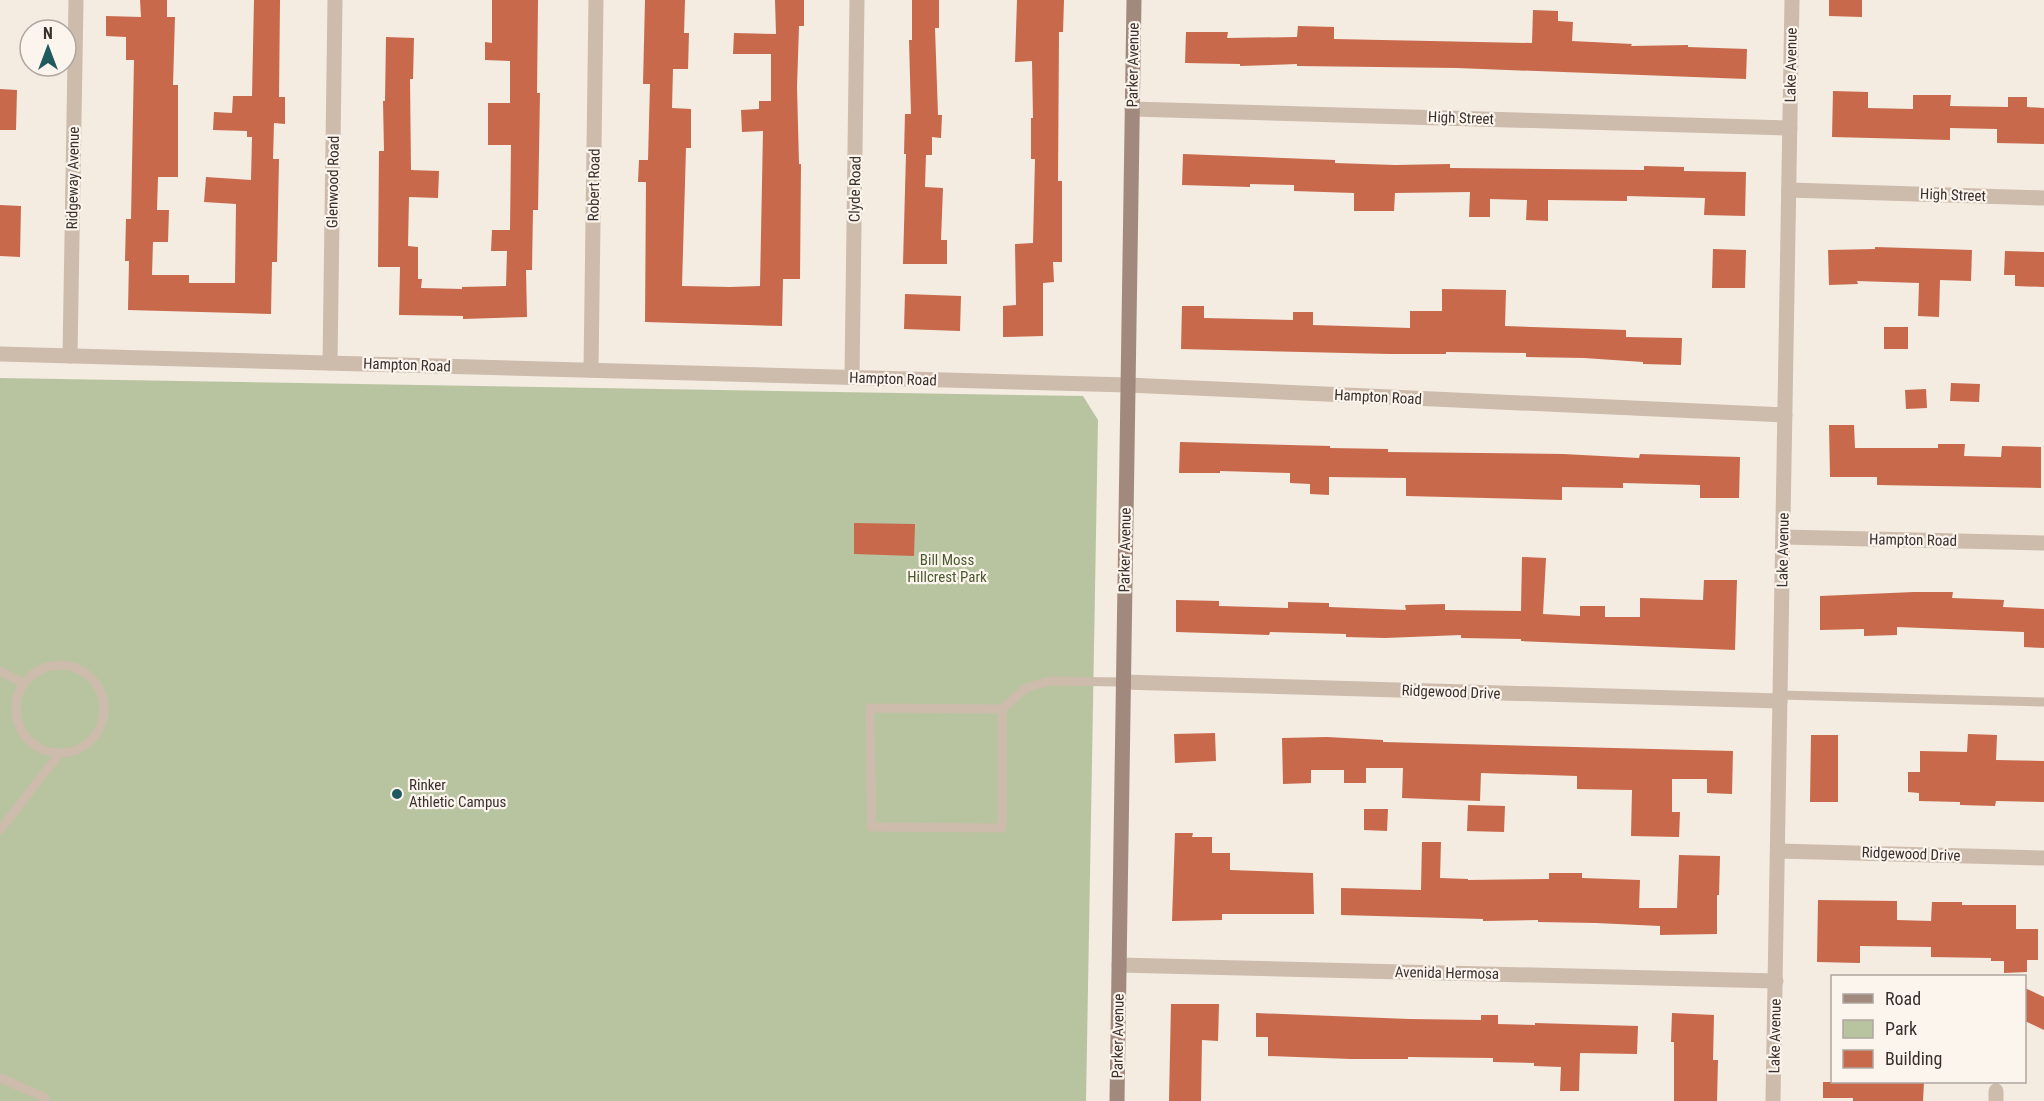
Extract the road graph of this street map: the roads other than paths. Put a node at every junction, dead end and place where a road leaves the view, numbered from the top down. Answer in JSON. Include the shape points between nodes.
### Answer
{"nodes":[{"id":1,"x":76,"y":0,"type":"edge"},
{"id":2,"x":335,"y":0,"type":"edge"},
{"id":3,"x":596,"y":0,"type":"edge"},
{"id":4,"x":857,"y":0,"type":"edge"},
{"id":5,"x":1134,"y":0,"type":"edge"},
{"id":6,"x":1792,"y":0,"type":"edge"},
{"id":7,"x":1132,"y":109,"type":"junction"},
{"id":8,"x":1790,"y":128,"type":"junction"},
{"id":9,"x":1789,"y":190,"type":"junction"},
{"id":10,"x":2044,"y":198,"type":"edge"},
{"id":11,"x":0,"y":354,"type":"edge"},
{"id":12,"x":70,"y":356,"type":"junction"},
{"id":13,"x":330,"y":363,"type":"junction"},
{"id":14,"x":591,"y":370,"type":"junction"},
{"id":15,"x":852,"y":378,"type":"junction"},
{"id":16,"x":1128,"y":385,"type":"junction"},
{"id":17,"x":1785,"y":415,"type":"junction"},
{"id":18,"x":1783,"y":537,"type":"junction"},
{"id":19,"x":2044,"y":543,"type":"edge"},
{"id":20,"x":0,"y":671,"type":"edge"},
{"id":21,"x":1122,"y":682,"type":"junction"},
{"id":22,"x":24,"y":684,"type":"junction"},
{"id":23,"x":1780,"y":698,"type":"junction"},
{"id":24,"x":2044,"y":702,"type":"edge"},
{"id":25,"x":1002,"y":709,"type":"junction"},
{"id":26,"x":59,"y":754,"type":"junction"},
{"id":27,"x":0,"y":830,"type":"edge"},
{"id":28,"x":1778,"y":851,"type":"junction"},
{"id":29,"x":2044,"y":858,"type":"edge"},
{"id":30,"x":1119,"y":964,"type":"junction"},
{"id":31,"x":1776,"y":981,"type":"junction"},
{"id":32,"x":0,"y":1078,"type":"edge"},
{"id":33,"x":45,"y":1099,"type":"edge"},
{"id":34,"x":54,"y":1101,"type":"edge"},
{"id":35,"x":1117,"y":1101,"type":"edge"},
{"id":36,"x":1773,"y":1101,"type":"edge"}],
"edges":[{"from":1,"to":12,"type":"street","name":"Ridgeway Avenue"},
{"from":2,"to":13,"type":"street","name":"Glenwood Road"},
{"from":3,"to":14,"type":"street","name":"Robert Road"},
{"from":4,"to":15,"type":"street","name":"Clyde Road"},
{"from":5,"to":7,"type":"street","name":"Parker Avenue"},
{"from":6,"to":8,"type":"street","name":"Lake Avenue"},
{"from":7,"to":8,"type":"street","name":"High Street"},
{"from":7,"to":16,"type":"street","name":"Parker Avenue"},
{"from":8,"to":9,"type":"street","name":"Lake Avenue"},
{"from":9,"to":10,"type":"street","name":"High Street"},
{"from":9,"to":17,"type":"street","name":"Lake Avenue"},
{"from":11,"to":12,"type":"street","name":"Hampton Road"},
{"from":12,"to":13,"type":"street","name":"Hampton Road"},
{"from":13,"to":14,"type":"street","name":"Hampton Road"},
{"from":14,"to":15,"type":"street","name":"Hampton Road"},
{"from":15,"to":16,"type":"street","name":"Hampton Road"},
{"from":16,"to":17,"type":"street","name":"Hampton Road"},
{"from":16,"to":21,"type":"street","name":"Parker Avenue"},
{"from":17,"to":18,"type":"street","name":"Lake Avenue"},
{"from":18,"to":19,"type":"street","name":"Hampton Road"},
{"from":18,"to":23,"type":"street","name":"Lake Avenue"},
{"from":20,"to":22,"type":"lane"},
{"from":21,"to":23,"type":"street","name":"Ridgewood Drive"},
{"from":21,"to":25,"type":"lane","via":[[1050,681],[1026,688]]},
{"from":21,"to":30,"type":"street","name":"Parker Avenue"},
{"from":22,"to":26,"type":"lane","via":[[15,708],[18,723],[25,737],[37,747]]},
{"from":22,"to":26,"type":"lane","via":[[43,667],[58,664],[80,668],[98,683],[104,698],[103,723],[83,747]]},
{"from":23,"to":24,"type":"lane"},
{"from":23,"to":28,"type":"street","name":"Lake Avenue"},
{"from":25,"to":25,"type":"lane","via":[[1002,828],[872,827],[870,708]]},
{"from":26,"to":27,"type":"lane"},
{"from":28,"to":29,"type":"street","name":"Ridgewood Drive"},
{"from":28,"to":31,"type":"street","name":"Lake Avenue"},
{"from":30,"to":31,"type":"street","name":"Avenida Hermosa"},
{"from":30,"to":35,"type":"street","name":"Parker Avenue"},
{"from":31,"to":36,"type":"street","name":"Lake Avenue"},
{"from":32,"to":33,"type":"lane"},
{"from":33,"to":34,"type":"lane"}]}
